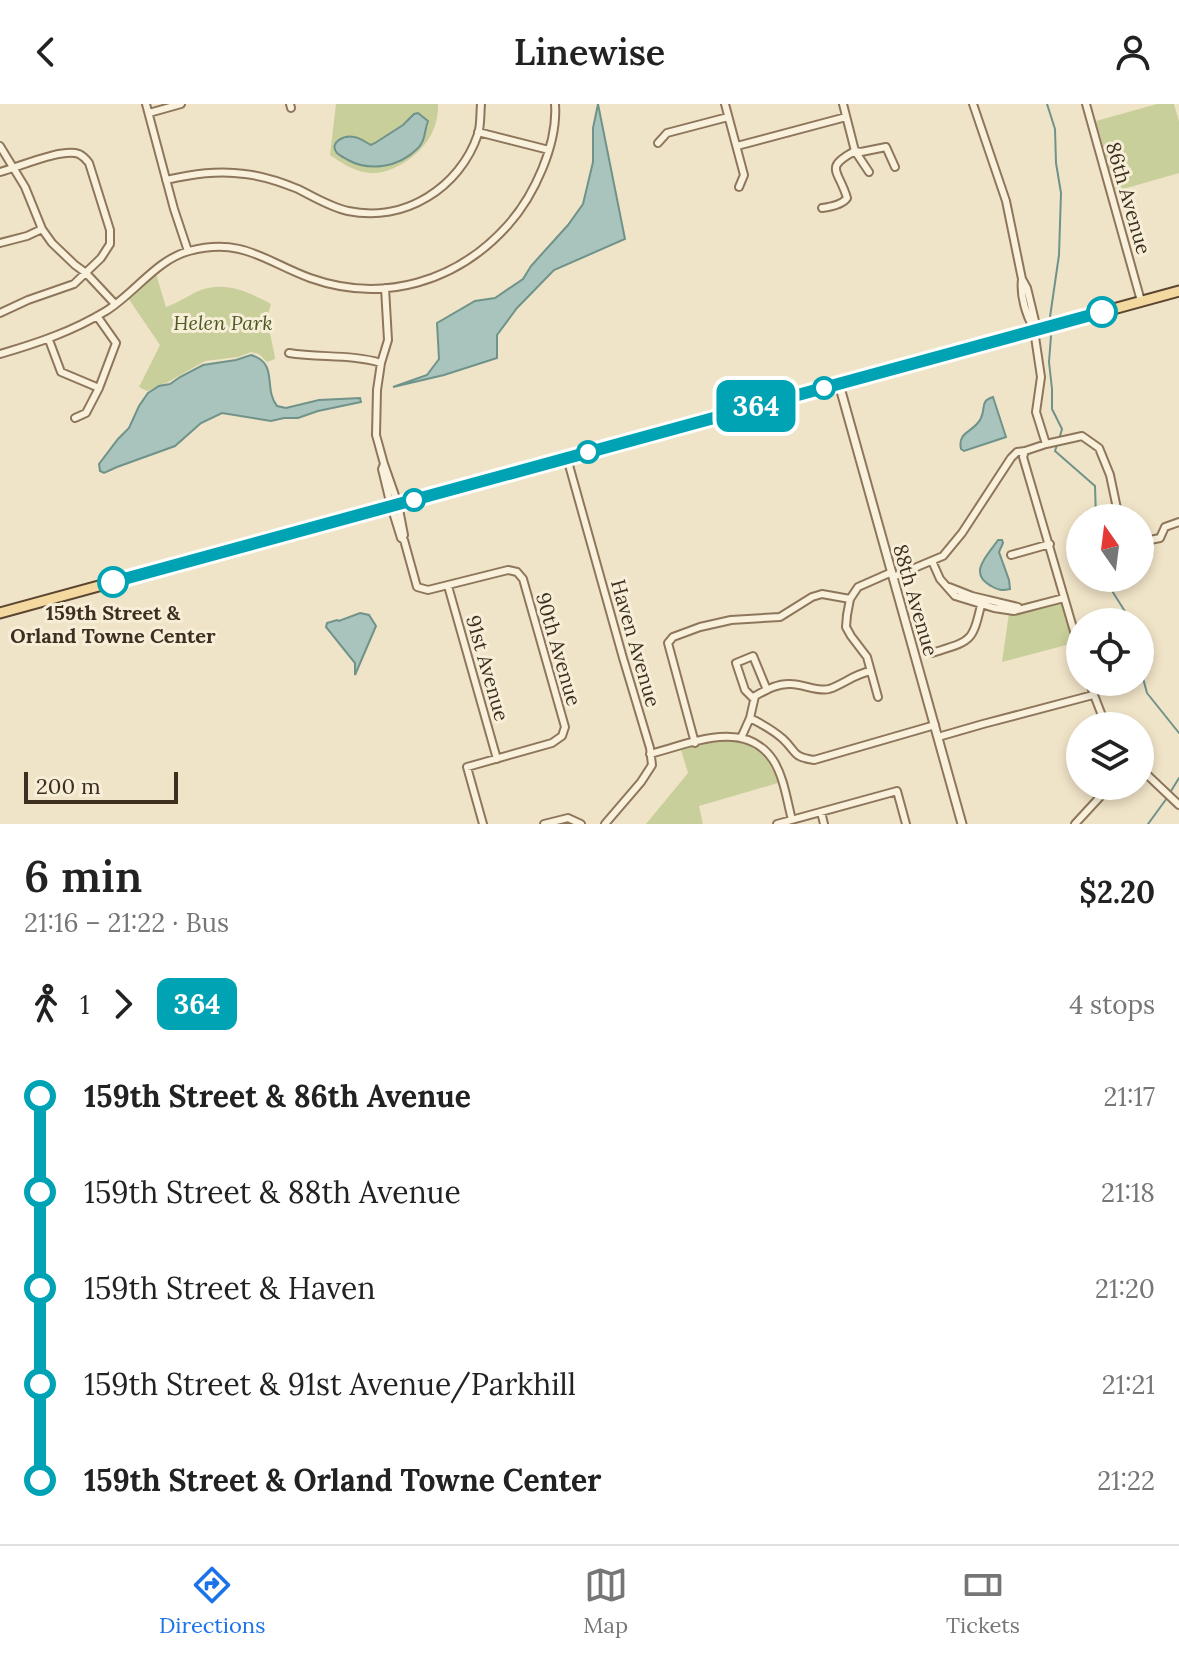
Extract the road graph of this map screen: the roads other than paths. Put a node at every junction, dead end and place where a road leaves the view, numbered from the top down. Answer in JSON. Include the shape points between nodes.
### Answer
{"nodes":[{"id":1,"x":146,"y":104,"type":"edge"},
{"id":2,"x":181,"y":104,"type":"edge"},
{"id":3,"x":481,"y":104,"type":"edge"},
{"id":4,"x":555,"y":104,"type":"edge"},
{"id":5,"x":725,"y":104,"type":"edge"},
{"id":6,"x":843,"y":104,"type":"edge"},
{"id":7,"x":973,"y":104,"type":"edge"},
{"id":8,"x":1086,"y":104,"type":"edge"},
{"id":9,"x":149,"y":113,"type":"junction"},
{"id":10,"x":728,"y":117,"type":"junction"},
{"id":11,"x":846,"y":117,"type":"junction"},
{"id":12,"x":478,"y":132,"type":"junction"},
{"id":13,"x":658,"y":143,"type":"dead end"},
{"id":14,"x":0,"y":146,"type":"edge"},
{"id":15,"x":737,"y":146,"type":"junction"},
{"id":16,"x":549,"y":150,"type":"junction"},
{"id":17,"x":855,"y":151,"type":"junction"},
{"id":18,"x":895,"y":167,"type":"dead end"},
{"id":19,"x":14,"y":168,"type":"junction"},
{"id":20,"x":0,"y":172,"type":"edge"},
{"id":21,"x":869,"y":172,"type":"dead end"},
{"id":22,"x":166,"y":180,"type":"junction"},
{"id":23,"x":739,"y":187,"type":"dead end"},
{"id":24,"x":822,"y":208,"type":"dead end"},
{"id":25,"x":42,"y":229,"type":"junction"},
{"id":26,"x":0,"y":243,"type":"edge"},
{"id":27,"x":188,"y":251,"type":"junction"},
{"id":28,"x":86,"y":273,"type":"junction"},
{"id":29,"x":385,"y":288,"type":"junction"},
{"id":30,"x":1179,"y":291,"type":"edge"},
{"id":31,"x":1141,"y":301,"type":"junction"},
{"id":32,"x":115,"y":304,"type":"junction"},
{"id":33,"x":0,"y":313,"type":"edge"},
{"id":34,"x":97,"y":316,"type":"junction"},
{"id":35,"x":1034,"y":330,"type":"junction"},
{"id":36,"x":49,"y":340,"type":"junction"},
{"id":37,"x":289,"y":353,"type":"dead end"},
{"id":38,"x":0,"y":354,"type":"edge"},
{"id":39,"x":381,"y":363,"type":"junction"},
{"id":40,"x":839,"y":384,"type":"junction"},
{"id":41,"x":99,"y":388,"type":"junction"},
{"id":42,"x":75,"y":418,"type":"dead end"},
{"id":43,"x":1046,"y":444,"type":"junction"},
{"id":44,"x":1025,"y":451,"type":"junction"},
{"id":45,"x":567,"y":458,"type":"junction"},
{"id":46,"x":1116,"y":504,"type":"edge"},
{"id":47,"x":394,"y":505,"type":"junction"},
{"id":48,"x":1179,"y":522,"type":"edge"},
{"id":49,"x":1154,"y":539,"type":"edge"},
{"id":50,"x":1050,"y":544,"type":"junction"},
{"id":51,"x":1011,"y":555,"type":"dead end"},
{"id":52,"x":932,"y":561,"type":"junction"},
{"id":53,"x":892,"y":574,"type":"junction"},
{"id":54,"x":448,"y":586,"type":"junction"},
{"id":55,"x":1064,"y":598,"type":"junction"},
{"id":56,"x":850,"y":599,"type":"junction"},
{"id":57,"x":982,"y":602,"type":"junction"},
{"id":58,"x":1067,"y":608,"type":"edge"},
{"id":59,"x":0,"y":613,"type":"edge"},
{"id":60,"x":932,"y":653,"type":"dead end"},
{"id":61,"x":871,"y":671,"type":"junction"},
{"id":62,"x":767,"y":690,"type":"junction"},
{"id":63,"x":1089,"y":696,"type":"edge"},
{"id":64,"x":878,"y":697,"type":"dead end"},
{"id":65,"x":754,"y":699,"type":"junction"},
{"id":66,"x":750,"y":718,"type":"junction"},
{"id":67,"x":935,"y":725,"type":"junction"},
{"id":68,"x":938,"y":737,"type":"junction"},
{"id":69,"x":741,"y":738,"type":"junction"},
{"id":70,"x":695,"y":743,"type":"junction"},
{"id":71,"x":650,"y":754,"type":"junction"},
{"id":72,"x":497,"y":759,"type":"junction"},
{"id":73,"x":1154,"y":781,"type":"edge"},
{"id":74,"x":1097,"y":800,"type":"edge"},
{"id":75,"x":1179,"y":805,"type":"edge"},
{"id":76,"x":821,"y":812,"type":"junction"},
{"id":77,"x":792,"y":820,"type":"junction"},
{"id":78,"x":483,"y":824,"type":"edge"},
{"id":79,"x":544,"y":824,"type":"edge"},
{"id":80,"x":581,"y":824,"type":"edge"},
{"id":81,"x":605,"y":824,"type":"edge"},
{"id":82,"x":777,"y":824,"type":"edge"},
{"id":83,"x":824,"y":824,"type":"edge"},
{"id":84,"x":906,"y":824,"type":"edge"},
{"id":85,"x":962,"y":824,"type":"edge"},
{"id":86,"x":1075,"y":824,"type":"edge"}],
"edges":[{"from":1,"to":9,"type":"street"},
{"from":2,"to":9,"type":"street"},
{"from":3,"to":12,"type":"street"},
{"from":4,"to":16,"type":"street"},
{"from":5,"to":10,"type":"street"},
{"from":6,"to":11,"type":"street"},
{"from":7,"to":35,"type":"street","via":[[1006,201],[1021,290]]},
{"from":8,"to":31,"type":"street","name":"86th Avenue"},
{"from":9,"to":22,"type":"street"},
{"from":10,"to":13,"type":"street","via":[[667,133]]},
{"from":10,"to":15,"type":"street"},
{"from":11,"to":15,"type":"street"},
{"from":11,"to":17,"type":"street"},
{"from":12,"to":16,"type":"street"},
{"from":12,"to":22,"type":"street","via":[[466,161],[446,184],[405,208],[375,214],[328,205],[273,179],[246,174],[216,172]]},
{"from":14,"to":19,"type":"street"},
{"from":15,"to":23,"type":"street","via":[[744,175]]},
{"from":16,"to":29,"type":"street","via":[[523,209],[480,253],[437,277]]},
{"from":17,"to":18,"type":"street","via":[[886,147]]},
{"from":17,"to":21,"type":"street"},
{"from":17,"to":24,"type":"street","via":[[835,165],[847,198]]},
{"from":19,"to":20,"type":"street"},
{"from":19,"to":25,"type":"street"},
{"from":19,"to":28,"type":"street","via":[[69,153],[89,163],[110,244]]},
{"from":22,"to":27,"type":"street"},
{"from":25,"to":26,"type":"street"},
{"from":25,"to":28,"type":"street"},
{"from":27,"to":29,"type":"street","via":[[242,248],[329,284]]},
{"from":27,"to":32,"type":"street","via":[[164,263]]},
{"from":28,"to":32,"type":"street"},
{"from":28,"to":33,"type":"street","via":[[74,284]]},
{"from":29,"to":39,"type":"street","via":[[388,340]]},
{"from":30,"to":31,"type":"main road"},
{"from":31,"to":35,"type":"main road"},
{"from":32,"to":34,"type":"street"},
{"from":34,"to":36,"type":"street"},
{"from":34,"to":41,"type":"street","via":[[116,343]]},
{"from":35,"to":40,"type":"main road"},
{"from":35,"to":43,"type":"street","via":[[1041,377],[1036,412]]},
{"from":36,"to":38,"type":"street"},
{"from":36,"to":41,"type":"street","via":[[61,372]]},
{"from":37,"to":39,"type":"street"},
{"from":39,"to":47,"type":"street","via":[[376,435]]},
{"from":40,"to":45,"type":"main road"},
{"from":40,"to":53,"type":"street","name":"88th Avenue"},
{"from":41,"to":42,"type":"street","via":[[86,413]]},
{"from":43,"to":44,"type":"street"},
{"from":43,"to":46,"type":"street","via":[[1082,436],[1099,448]]},
{"from":44,"to":50,"type":"street"},
{"from":44,"to":52,"type":"street","via":[[1011,458],[962,533]]},
{"from":45,"to":47,"type":"main road"},
{"from":45,"to":71,"type":"street","name":"Haven Avenue"},
{"from":47,"to":54,"type":"street","via":[[417,587]]},
{"from":47,"to":59,"type":"main road"},
{"from":48,"to":49,"type":"street"},
{"from":50,"to":51,"type":"street"},
{"from":50,"to":55,"type":"street"},
{"from":52,"to":53,"type":"street"},
{"from":52,"to":57,"type":"street","via":[[955,596]]},
{"from":53,"to":56,"type":"street","via":[[858,587]]},
{"from":53,"to":67,"type":"street","name":"88th Avenue"},
{"from":54,"to":72,"type":"street","name":"91st Avenue"},
{"from":54,"to":72,"type":"street","name":"90th Avenue","via":[[508,570],[523,579],[565,727],[552,743]]},
{"from":55,"to":57,"type":"street","via":[[1014,611]]},
{"from":55,"to":58,"type":"street"},
{"from":56,"to":61,"type":"street","via":[[846,627]]},
{"from":56,"to":70,"type":"street","via":[[822,594],[780,617],[731,620],[673,637],[668,643]]},
{"from":57,"to":60,"type":"street","via":[[975,632],[963,643]]},
{"from":61,"to":62,"type":"street","via":[[827,690],[790,683]]},
{"from":61,"to":64,"type":"street"},
{"from":62,"to":65,"type":"street"},
{"from":62,"to":65,"type":"street","via":[[753,656],[736,663],[745,690]]},
{"from":63,"to":68,"type":"street"},
{"from":65,"to":66,"type":"street"},
{"from":66,"to":67,"type":"street","via":[[777,734],[800,758],[814,760]]},
{"from":66,"to":69,"type":"street"},
{"from":67,"to":68,"type":"street","name":"88th Avenue"},
{"from":68,"to":85,"type":"street","name":"88th Avenue"},
{"from":69,"to":70,"type":"street","via":[[721,736]]},
{"from":69,"to":77,"type":"street","via":[[764,749],[774,762]]},
{"from":70,"to":71,"type":"street"},
{"from":71,"to":81,"type":"street","via":[[652,765]]},
{"from":72,"to":78,"type":"street","via":[[467,767]]},
{"from":73,"to":75,"type":"street"},
{"from":74,"to":86,"type":"street"},
{"from":76,"to":77,"type":"street"},
{"from":76,"to":83,"type":"street"},
{"from":76,"to":84,"type":"street","via":[[897,791]]},
{"from":77,"to":82,"type":"street"},
{"from":79,"to":80,"type":"street","via":[[568,818]]}]}
